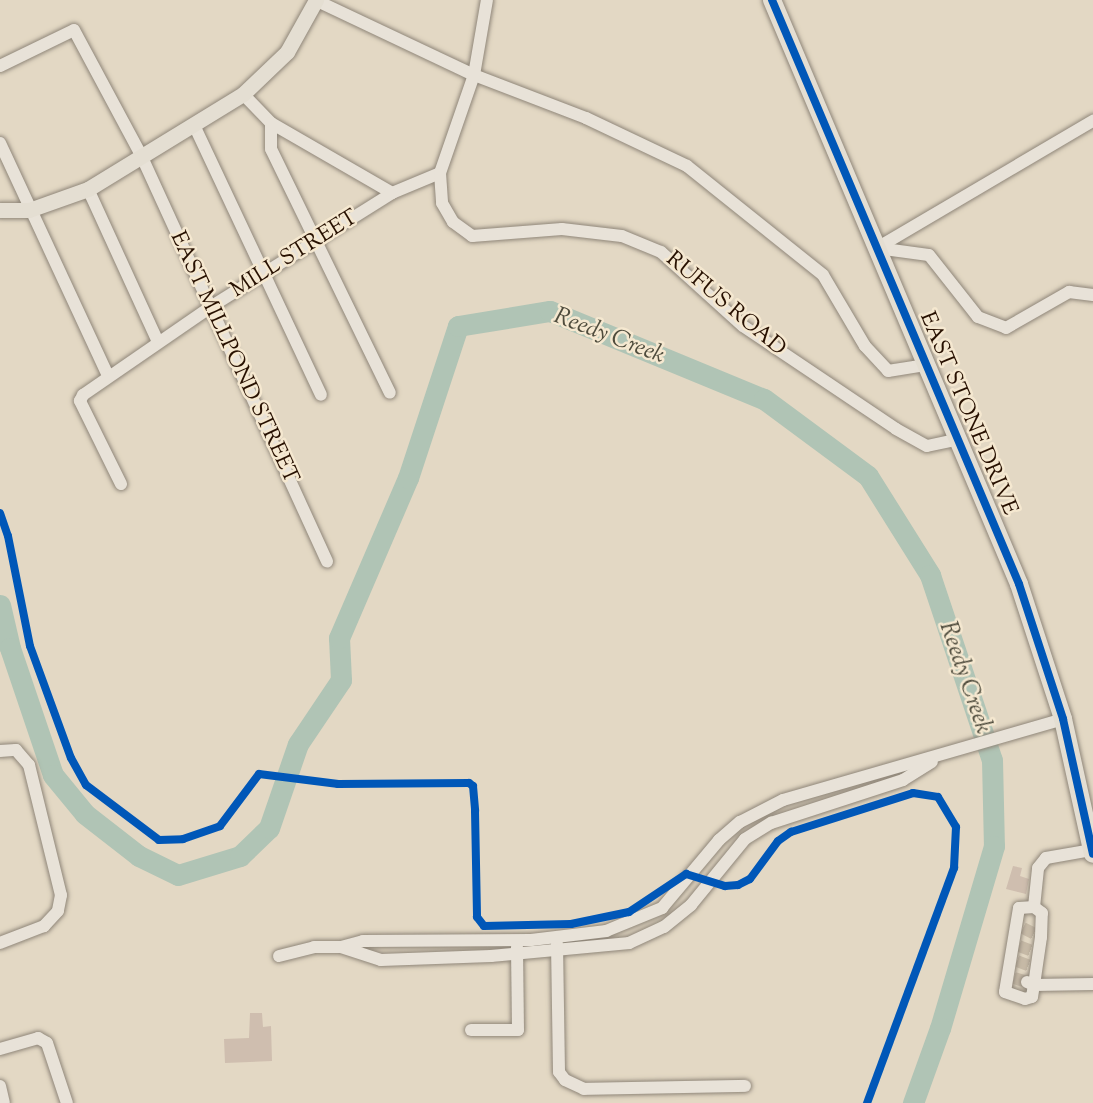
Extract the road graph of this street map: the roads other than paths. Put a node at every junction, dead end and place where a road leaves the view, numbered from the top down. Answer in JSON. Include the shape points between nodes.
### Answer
{"nodes":[{"id":1,"x":316,"y":0,"type":"edge"},
{"id":2,"x":487,"y":0,"type":"edge"},
{"id":3,"x":772,"y":0,"type":"edge"},
{"id":4,"x":0,"y":66,"type":"edge"},
{"id":5,"x":474,"y":75,"type":"junction"},
{"id":6,"x":243,"y":94,"type":"junction"},
{"id":7,"x":1093,"y":121,"type":"edge"},
{"id":8,"x":271,"y":123,"type":"junction"},
{"id":9,"x":194,"y":125,"type":"junction"},
{"id":10,"x":0,"y":143,"type":"edge"},
{"id":11,"x":141,"y":155,"type":"junction"},
{"id":12,"x":440,"y":173,"type":"junction"},
{"id":13,"x":88,"y":189,"type":"junction"},
{"id":14,"x":392,"y":193,"type":"junction"},
{"id":15,"x":0,"y":210,"type":"edge"},
{"id":16,"x":29,"y":210,"type":"junction"},
{"id":17,"x":317,"y":242,"type":"junction"},
{"id":18,"x":877,"y":248,"type":"junction"},
{"id":19,"x":265,"y":274,"type":"junction"},
{"id":20,"x":1093,"y":295,"type":"edge"},
{"id":21,"x":209,"y":308,"type":"junction"},
{"id":22,"x":158,"y":342,"type":"junction"},
{"id":23,"x":927,"y":365,"type":"junction"},
{"id":24,"x":108,"y":376,"type":"junction"},
{"id":25,"x":390,"y":393,"type":"dead end"},
{"id":26,"x":321,"y":395,"type":"dead end"},
{"id":27,"x":959,"y":439,"type":"junction"},
{"id":28,"x":121,"y":484,"type":"dead end"},
{"id":29,"x":327,"y":561,"type":"dead end"},
{"id":30,"x":1063,"y":719,"type":"junction"},
{"id":31,"x":0,"y":751,"type":"edge"},
{"id":32,"x":943,"y":755,"type":"junction"},
{"id":33,"x":1093,"y":852,"type":"edge"},
{"id":34,"x":1034,"y":907,"type":"junction"},
{"id":35,"x":556,"y":937,"type":"junction"},
{"id":36,"x":517,"y":939,"type":"junction"},
{"id":37,"x":0,"y":943,"type":"edge"},
{"id":38,"x":341,"y":947,"type":"junction"},
{"id":39,"x":557,"y":952,"type":"junction"},
{"id":40,"x":518,"y":954,"type":"junction"},
{"id":41,"x":279,"y":956,"type":"dead end"},
{"id":42,"x":1030,"y":984,"type":"junction"},
{"id":43,"x":1093,"y":984,"type":"edge"},
{"id":44,"x":471,"y":1030,"type":"dead end"},
{"id":45,"x":0,"y":1049,"type":"edge"},
{"id":46,"x":0,"y":1086,"type":"edge"},
{"id":47,"x":745,"y":1086,"type":"dead end"},
{"id":48,"x":4,"y":1103,"type":"edge"},
{"id":49,"x":67,"y":1103,"type":"edge"}],
"edges":[{"from":1,"to":5,"type":"street"},
{"from":1,"to":6,"type":"main road","via":[[287,52]]},
{"from":2,"to":5,"type":"street"},
{"from":3,"to":18,"type":"highway","name":"EAST STONE DRIVE"},
{"from":4,"to":11,"type":"street","name":"EAST MILLPOND STREET","via":[[74,30]]},
{"from":5,"to":12,"type":"street"},
{"from":5,"to":23,"type":"street","via":[[586,118],[687,166],[823,275],[865,346],[888,371]]},
{"from":6,"to":8,"type":"street"},
{"from":6,"to":9,"type":"main road"},
{"from":7,"to":18,"type":"street"},
{"from":8,"to":14,"type":"street"},
{"from":8,"to":17,"type":"street","via":[[271,149]]},
{"from":9,"to":11,"type":"main road"},
{"from":9,"to":19,"type":"street"},
{"from":10,"to":16,"type":"street"},
{"from":11,"to":13,"type":"main road"},
{"from":11,"to":21,"type":"street","name":"EAST MILLPOND STREET"},
{"from":12,"to":14,"type":"street","name":"MILL STREET"},
{"from":12,"to":27,"type":"street","name":"RUFUS ROAD","via":[[442,203],[453,222],[472,236],[562,229],[622,236],[661,252],[743,326],[896,429],[927,446]]},
{"from":13,"to":16,"type":"main road"},
{"from":13,"to":22,"type":"street"},
{"from":14,"to":17,"type":"street","name":"MILL STREET"},
{"from":15,"to":16,"type":"main road"},
{"from":16,"to":24,"type":"street"},
{"from":17,"to":19,"type":"street","name":"MILL STREET"},
{"from":17,"to":25,"type":"street"},
{"from":18,"to":20,"type":"street","via":[[929,255],[978,317],[1006,328],[1069,292]]},
{"from":18,"to":23,"type":"highway","name":"EAST STONE DRIVE"},
{"from":19,"to":21,"type":"street","name":"MILL STREET"},
{"from":19,"to":26,"type":"street"},
{"from":21,"to":22,"type":"street","name":"MILL STREET"},
{"from":21,"to":29,"type":"street","name":"EAST MILLPOND STREET"},
{"from":22,"to":24,"type":"street","name":"MILL STREET"},
{"from":23,"to":27,"type":"highway","name":"EAST STONE DRIVE"},
{"from":24,"to":28,"type":"street","name":"MILL STREET","via":[[80,401]]},
{"from":27,"to":30,"type":"highway","name":"EAST STONE DRIVE","via":[[1019,584]]},
{"from":30,"to":32,"type":"street"},
{"from":30,"to":33,"type":"highway","name":"EAST STONE DRIVE"},
{"from":31,"to":37,"type":"street","via":[[16,750],[29,765],[62,895],[58,911],[44,926]]},
{"from":32,"to":35,"type":"street","via":[[783,800],[740,822],[719,840],[662,908],[606,931]]},
{"from":32,"to":39,"type":"street","via":[[903,780],[763,828],[745,839],[691,905],[664,927],[629,943]]},
{"from":33,"to":34,"type":"street","via":[[1046,858],[1038,867]]},
{"from":34,"to":42,"type":"street","via":[[1042,913]]},
{"from":34,"to":42,"type":"street","via":[[1019,908],[1014,960],[1005,992],[1025,999],[1032,997]]},
{"from":35,"to":36,"type":"street"},
{"from":35,"to":39,"type":"street"},
{"from":36,"to":38,"type":"street","via":[[363,941]]},
{"from":36,"to":40,"type":"street"},
{"from":38,"to":40,"type":"street","via":[[381,960]]},
{"from":38,"to":41,"type":"street","via":[[314,947]]},
{"from":39,"to":40,"type":"street"},
{"from":39,"to":47,"type":"street","via":[[559,1072],[565,1080],[584,1089]]},
{"from":40,"to":44,"type":"street","via":[[518,1030]]},
{"from":42,"to":43,"type":"street"},
{"from":45,"to":49,"type":"street","via":[[38,1038],[47,1043]]},
{"from":46,"to":48,"type":"street"}]}
